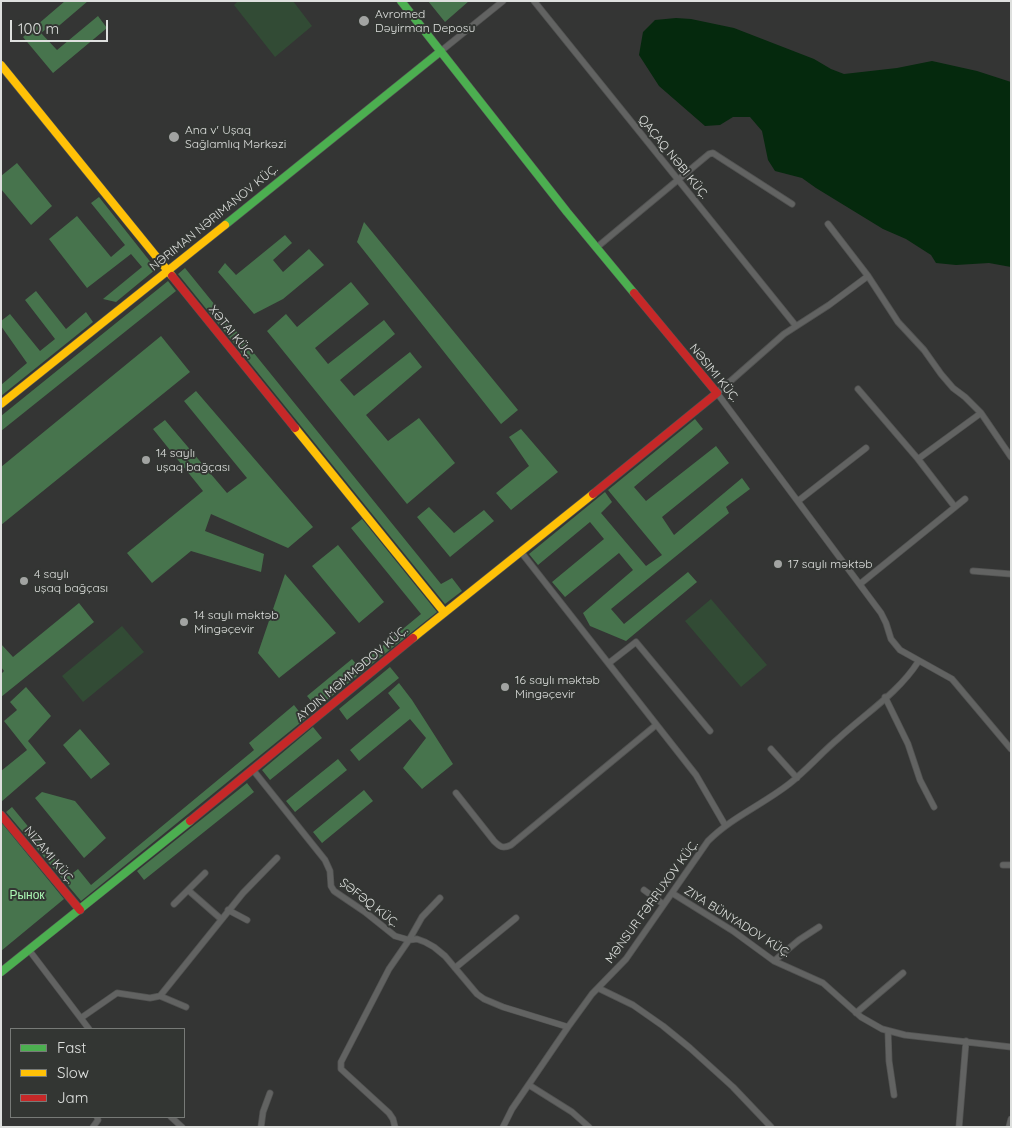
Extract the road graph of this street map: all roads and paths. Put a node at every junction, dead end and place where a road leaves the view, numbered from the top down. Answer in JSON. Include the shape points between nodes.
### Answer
{"nodes":[{"id":1,"x":402,"y":1,"type":"edge"},
{"id":2,"x":503,"y":1,"type":"edge"},
{"id":3,"x":534,"y":1,"type":"edge"},
{"id":4,"x":441,"y":51,"type":"junction"},
{"id":5,"x":1,"y":65,"type":"edge"},
{"id":6,"x":678,"y":181,"type":"junction"},
{"id":7,"x":792,"y":204,"type":"dead end"},
{"id":8,"x":828,"y":224,"type":"dead end"},
{"id":9,"x":596,"y":248,"type":"junction"},
{"id":10,"x":167,"y":270,"type":"junction"},
{"id":11,"x":868,"y":276,"type":"junction"},
{"id":12,"x":796,"y":326,"type":"junction"},
{"id":13,"x":858,"y":389,"type":"dead end"},
{"id":14,"x":717,"y":393,"type":"junction"},
{"id":15,"x":1,"y":404,"type":"edge"},
{"id":16,"x":981,"y":413,"type":"junction"},
{"id":17,"x":866,"y":448,"type":"dead end"},
{"id":18,"x":1011,"y":457,"type":"edge"},
{"id":19,"x":918,"y":459,"type":"junction"},
{"id":20,"x":965,"y":499,"type":"dead end"},
{"id":21,"x":798,"y":501,"type":"junction"},
{"id":22,"x":955,"y":507,"type":"junction"},
{"id":23,"x":521,"y":552,"type":"junction"},
{"id":24,"x":973,"y":571,"type":"dead end"},
{"id":25,"x":1011,"y":574,"type":"edge"},
{"id":26,"x":860,"y":584,"type":"junction"},
{"id":27,"x":444,"y":612,"type":"junction"},
{"id":28,"x":918,"y":662,"type":"junction"},
{"id":29,"x":609,"y":663,"type":"junction"},
{"id":30,"x":885,"y":698,"type":"junction"},
{"id":31,"x":656,"y":725,"type":"junction"},
{"id":32,"x":710,"y":732,"type":"dead end"},
{"id":33,"x":771,"y":749,"type":"dead end"},
{"id":34,"x":1011,"y":749,"type":"edge"},
{"id":35,"x":253,"y":770,"type":"junction"},
{"id":36,"x":797,"y":778,"type":"junction"},
{"id":37,"x":456,"y":793,"type":"dead end"},
{"id":38,"x":934,"y":807,"type":"dead end"},
{"id":39,"x":1,"y":815,"type":"edge"},
{"id":40,"x":725,"y":825,"type":"junction"},
{"id":41,"x":277,"y":858,"type":"dead end"},
{"id":42,"x":1003,"y":864,"type":"dead end"},
{"id":43,"x":1011,"y":865,"type":"edge"},
{"id":44,"x":205,"y":873,"type":"dead end"},
{"id":45,"x":188,"y":890,"type":"junction"},
{"id":46,"x":644,"y":890,"type":"dead end"},
{"id":47,"x":672,"y":893,"type":"junction"},
{"id":48,"x":440,"y":898,"type":"dead end"},
{"id":49,"x":174,"y":904,"type":"dead end"},
{"id":50,"x":663,"y":904,"type":"junction"},
{"id":51,"x":80,"y":910,"type":"junction"},
{"id":52,"x":228,"y":910,"type":"junction"},
{"id":53,"x":516,"y":918,"type":"dead end"},
{"id":54,"x":221,"y":919,"type":"junction"},
{"id":55,"x":247,"y":920,"type":"dead end"},
{"id":56,"x":818,"y":928,"type":"dead end"},
{"id":57,"x":409,"y":940,"type":"junction"},
{"id":58,"x":29,"y":950,"type":"junction"},
{"id":59,"x":774,"y":961,"type":"junction"},
{"id":60,"x":455,"y":968,"type":"junction"},
{"id":61,"x":1,"y":972,"type":"edge"},
{"id":62,"x":903,"y":973,"type":"dead end"},
{"id":63,"x":598,"y":988,"type":"junction"},
{"id":64,"x":160,"y":996,"type":"junction"},
{"id":65,"x":186,"y":1007,"type":"dead end"},
{"id":66,"x":856,"y":1013,"type":"junction"},
{"id":67,"x":81,"y":1018,"type":"junction"},
{"id":68,"x":568,"y":1027,"type":"junction"},
{"id":69,"x":88,"y":1028,"type":"edge"},
{"id":70,"x":888,"y":1031,"type":"junction"},
{"id":71,"x":966,"y":1041,"type":"junction"},
{"id":72,"x":1011,"y":1047,"type":"edge"},
{"id":73,"x":529,"y":1085,"type":"junction"},
{"id":74,"x":270,"y":1093,"type":"dead end"},
{"id":75,"x":894,"y":1095,"type":"dead end"},
{"id":76,"x":172,"y":1118,"type":"edge"},
{"id":77,"x":1011,"y":1119,"type":"edge"},
{"id":78,"x":182,"y":1127,"type":"edge"},
{"id":79,"x":261,"y":1127,"type":"edge"},
{"id":80,"x":395,"y":1127,"type":"edge"},
{"id":81,"x":503,"y":1127,"type":"edge"},
{"id":82,"x":589,"y":1127,"type":"edge"},
{"id":83,"x":770,"y":1127,"type":"edge"},
{"id":84,"x":959,"y":1127,"type":"edge"},
{"id":85,"x":1009,"y":1127,"type":"edge"}],
"edges":[{"from":1,"to":4,"type":"street","name":"NƏSIMI KÜÇ."},
{"from":2,"to":4,"type":"street"},
{"from":3,"to":6,"type":"street","name":"QAÇAQ NƏBI KÜÇ."},
{"from":4,"to":9,"type":"street","name":"NƏSIMI KÜÇ."},
{"from":4,"to":10,"type":"street","name":"NƏRIMAN NƏRIMANOV KÜÇ."},
{"from":5,"to":10,"type":"street","name":"XƏTAI KÜÇ."},
{"from":6,"to":7,"type":"street","via":[[713,154]]},
{"from":6,"to":9,"type":"street"},
{"from":6,"to":12,"type":"street","name":"QAÇAQ NƏBI KÜÇ."},
{"from":8,"to":11,"type":"street"},
{"from":9,"to":14,"type":"street","name":"NƏSIMI KÜÇ."},
{"from":10,"to":15,"type":"street","name":"NƏRIMAN NƏRIMANOV KÜÇ."},
{"from":10,"to":27,"type":"street","name":"XƏTAI KÜÇ."},
{"from":11,"to":12,"type":"street"},
{"from":11,"to":16,"type":"street","via":[[905,332],[924,350],[953,388]]},
{"from":12,"to":14,"type":"street"},
{"from":13,"to":19,"type":"street"},
{"from":14,"to":21,"type":"street","name":"NƏSIMI KÜÇ."},
{"from":14,"to":23,"type":"street"},
{"from":16,"to":18,"type":"street"},
{"from":16,"to":19,"type":"street"},
{"from":17,"to":21,"type":"street"},
{"from":19,"to":22,"type":"street"},
{"from":20,"to":22,"type":"street"},
{"from":21,"to":26,"type":"street","name":"NƏSIMI KÜÇ."},
{"from":22,"to":26,"type":"street"},
{"from":23,"to":27,"type":"street"},
{"from":23,"to":29,"type":"street"},
{"from":24,"to":25,"type":"street"},
{"from":26,"to":28,"type":"street","name":"NƏSIMI KÜÇ.","via":[[884,617],[895,644]]},
{"from":27,"to":35,"type":"street"},
{"from":28,"to":30,"type":"street","name":"MƏNSUR FƏRRUXOV KÜÇ."},
{"from":28,"to":34,"type":"street","name":"NƏSIMI KÜÇ.","via":[[946,675],[958,685]]},
{"from":29,"to":31,"type":"street"},
{"from":29,"to":32,"type":"street","via":[[636,642]]},
{"from":30,"to":36,"type":"street","name":"MƏNSUR FƏRRUXOV KÜÇ."},
{"from":30,"to":38,"type":"street"},
{"from":31,"to":37,"type":"street","via":[[506,848],[494,841]]},
{"from":31,"to":40,"type":"street","via":[[696,775]]},
{"from":33,"to":36,"type":"street"},
{"from":35,"to":51,"type":"street"},
{"from":35,"to":57,"type":"street","name":"ŞƏFƏQ KÜÇ.","via":[[325,860],[334,890],[395,936]]},
{"from":36,"to":40,"type":"street","name":"MƏNSUR FƏRRUXOV KÜÇ."},
{"from":39,"to":51,"type":"street","name":"NIZAMI KÜÇ."},
{"from":40,"to":47,"type":"street","name":"MƏNSUR FƏRRUXOV KÜÇ.","via":[[700,852]]},
{"from":41,"to":52,"type":"street"},
{"from":42,"to":43,"type":"street"},
{"from":44,"to":45,"type":"street"},
{"from":45,"to":49,"type":"street"},
{"from":45,"to":54,"type":"street"},
{"from":46,"to":50,"type":"street"},
{"from":47,"to":50,"type":"street","name":"MƏNSUR FƏRRUXOV KÜÇ."},
{"from":47,"to":59,"type":"street","name":"ZIYA BÜNYADOV KÜÇ."},
{"from":48,"to":57,"type":"street","via":[[422,917]]},
{"from":50,"to":63,"type":"street","name":"MƏNSUR FƏRRUXOV KÜÇ.","via":[[626,959]]},
{"from":51,"to":58,"type":"street"},
{"from":52,"to":54,"type":"street"},
{"from":52,"to":55,"type":"street"},
{"from":53,"to":60,"type":"street"},
{"from":54,"to":64,"type":"street"},
{"from":56,"to":59,"type":"street"},
{"from":57,"to":60,"type":"street","name":"ŞƏFƏQ KÜÇ.","via":[[425,942],[446,956]]},
{"from":57,"to":80,"type":"street","via":[[381,983],[340,1062],[341,1069],[389,1113]]},
{"from":58,"to":61,"type":"street"},
{"from":58,"to":67,"type":"street"},
{"from":59,"to":66,"type":"street","name":"ZIYA BÜNYADOV KÜÇ.","via":[[823,982]]},
{"from":60,"to":68,"type":"street","name":"ŞƏFƏQ KÜÇ.","via":[[484,999]]},
{"from":62,"to":66,"type":"street"},
{"from":63,"to":68,"type":"street","name":"MƏNSUR FƏRRUXOV KÜÇ."},
{"from":63,"to":83,"type":"street","via":[[633,1005],[663,1026],[732,1087]]},
{"from":64,"to":65,"type":"street"},
{"from":64,"to":67,"type":"street","via":[[150,998],[117,993]]},
{"from":66,"to":70,"type":"street","name":"ZIYA BÜNYADOV KÜÇ."},
{"from":67,"to":69,"type":"street"},
{"from":68,"to":73,"type":"street","name":"MƏNSUR FƏRRUXOV KÜÇ."},
{"from":70,"to":71,"type":"street","name":"ZIYA BÜNYADOV KÜÇ."},
{"from":70,"to":75,"type":"street"},
{"from":71,"to":72,"type":"street","name":"ZIYA BÜNYADOV KÜÇ."},
{"from":71,"to":84,"type":"street"},
{"from":73,"to":81,"type":"street","name":"MƏNSUR FƏRRUXOV KÜÇ."},
{"from":73,"to":82,"type":"street","via":[[572,1112]]},
{"from":74,"to":79,"type":"street"},
{"from":76,"to":78,"type":"street"},
{"from":77,"to":85,"type":"street"}]}
